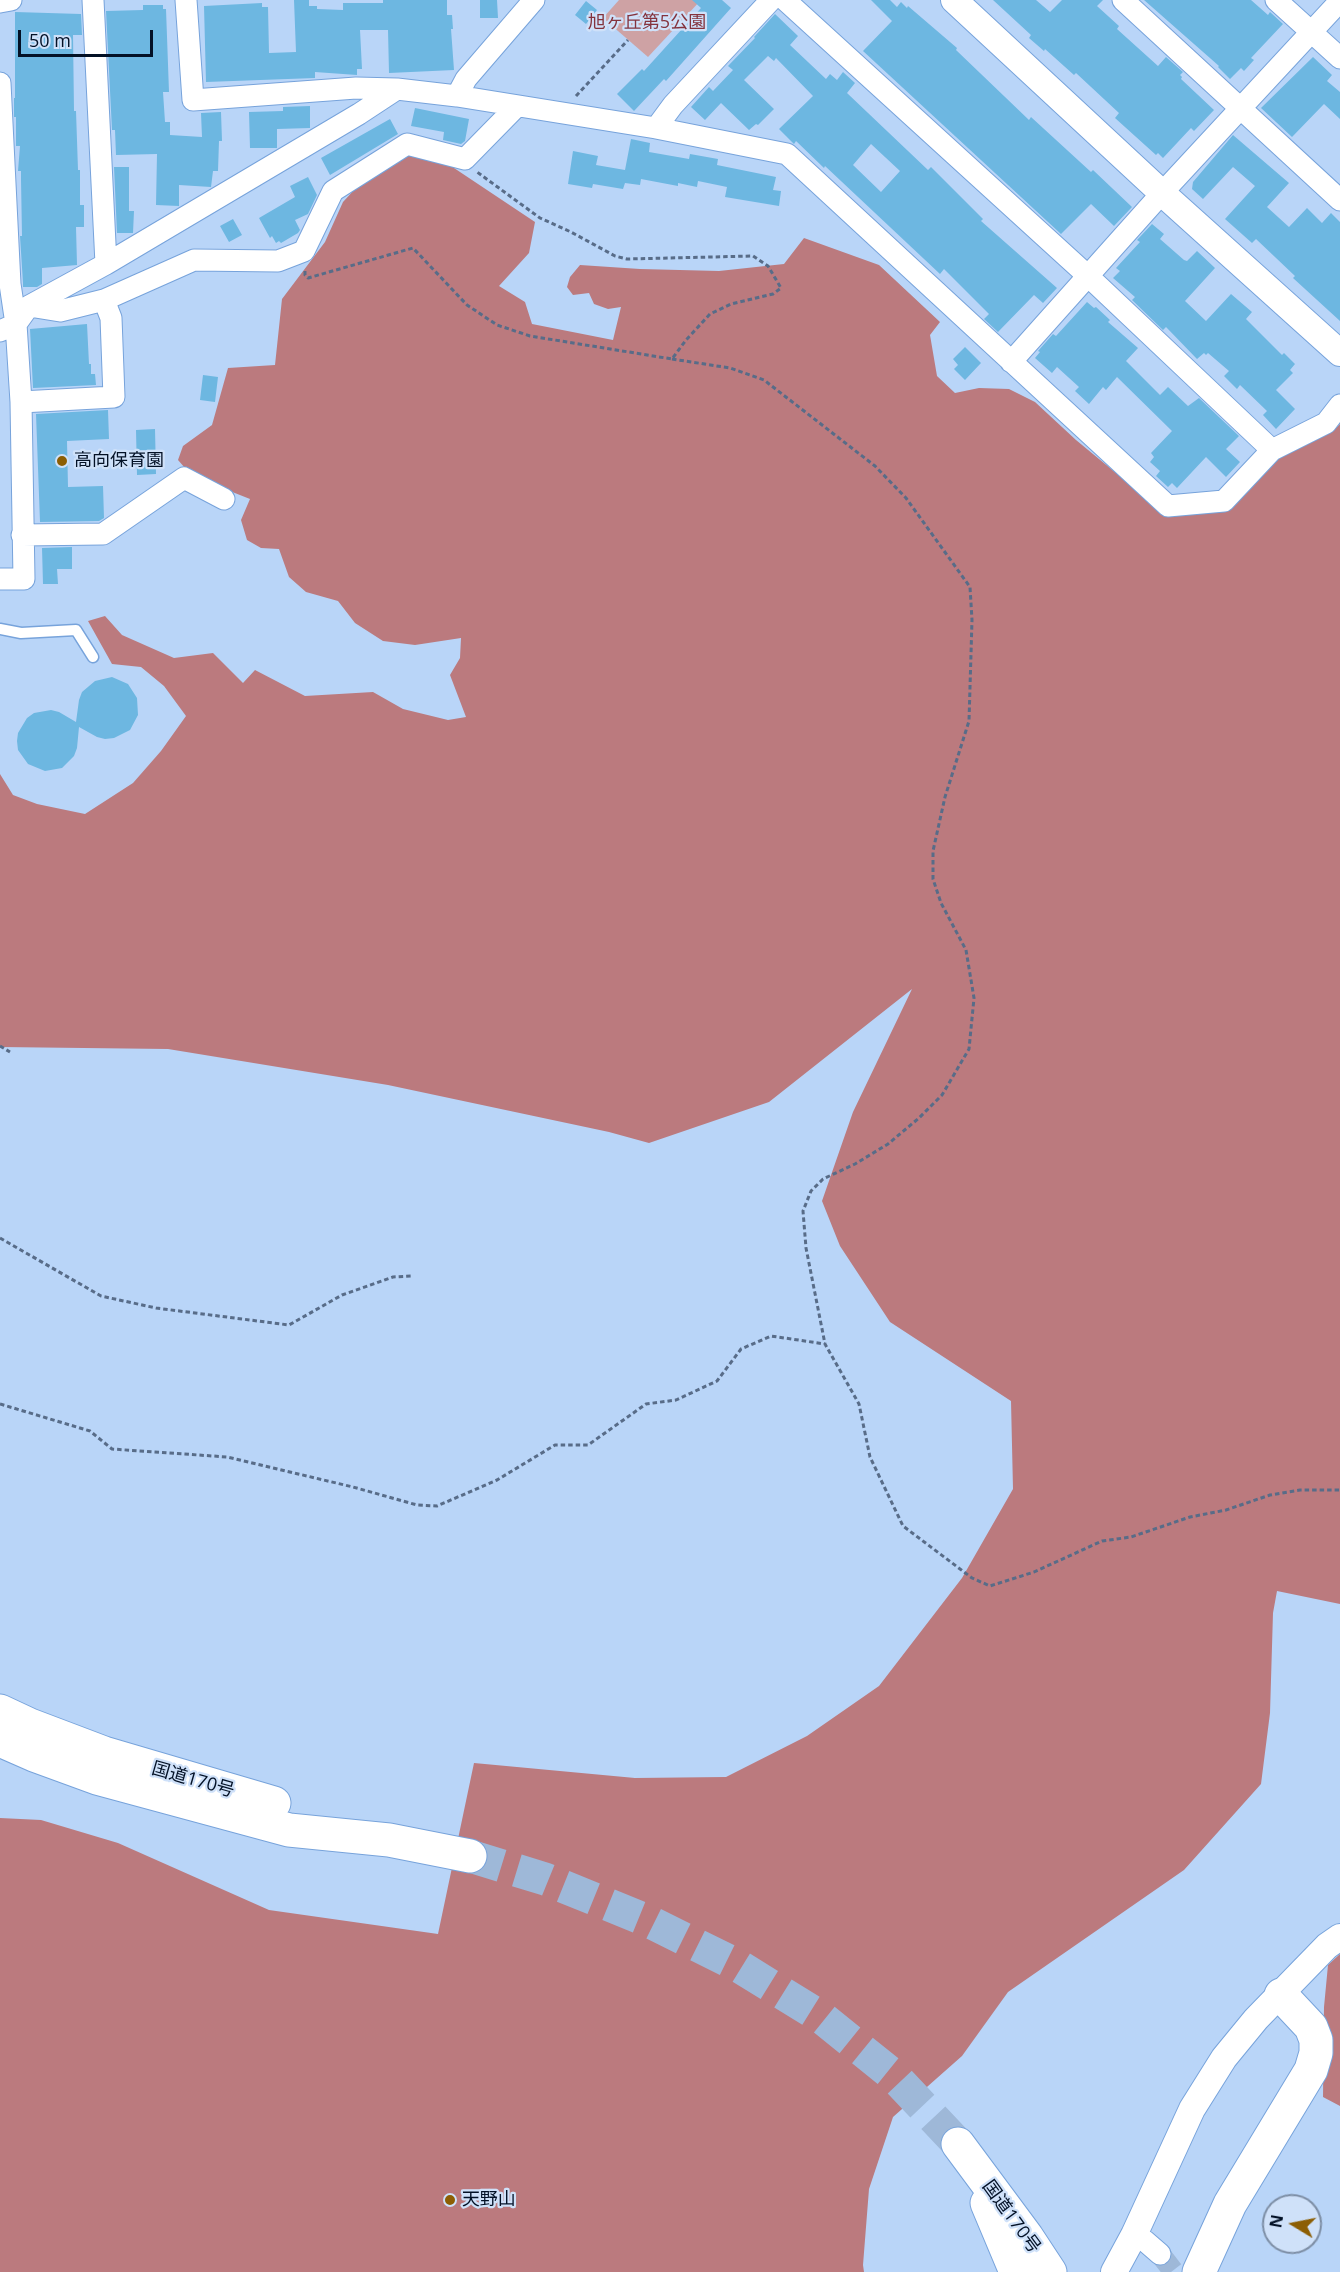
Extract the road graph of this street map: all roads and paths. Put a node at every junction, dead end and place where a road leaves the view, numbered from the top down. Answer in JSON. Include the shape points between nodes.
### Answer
{"nodes":[{"id":1,"x":11,"y":0,"type":"edge"},
{"id":2,"x":93,"y":0,"type":"edge"},
{"id":3,"x":186,"y":0,"type":"edge"},
{"id":4,"x":534,"y":0,"type":"edge"},
{"id":5,"x":771,"y":0,"type":"edge"},
{"id":6,"x":785,"y":0,"type":"edge"},
{"id":7,"x":954,"y":0,"type":"edge"},
{"id":8,"x":1123,"y":0,"type":"edge"},
{"id":9,"x":1276,"y":0,"type":"edge"},
{"id":10,"x":1340,"y":1,"type":"edge"},
{"id":11,"x":0,"y":2,"type":"edge"},
{"id":12,"x":1311,"y":32,"type":"junction"},
{"id":13,"x":628,"y":40,"type":"dead end"},
{"id":14,"x":1340,"y":58,"type":"edge"},
{"id":15,"x":0,"y":83,"type":"edge"},
{"id":16,"x":397,"y":89,"type":"junction"},
{"id":17,"x":457,"y":96,"type":"junction"},
{"id":18,"x":517,"y":106,"type":"junction"},
{"id":19,"x":1241,"y":108,"type":"junction"},
{"id":20,"x":561,"y":113,"type":"junction"},
{"id":21,"x":656,"y":128,"type":"junction"},
{"id":22,"x":465,"y":159,"type":"junction"},
{"id":23,"x":1162,"y":193,"type":"junction"},
{"id":24,"x":1340,"y":200,"type":"edge"},
{"id":25,"x":304,"y":251,"type":"junction"},
{"id":26,"x":106,"y":264,"type":"junction"},
{"id":27,"x":1088,"y":276,"type":"junction"},
{"id":28,"x":104,"y":300,"type":"junction"},
{"id":29,"x":29,"y":306,"type":"junction"},
{"id":30,"x":8,"y":327,"type":"edge"},
{"id":31,"x":1340,"y":352,"type":"edge"},
{"id":32,"x":672,"y":359,"type":"junction"},
{"id":33,"x":1011,"y":362,"type":"junction"},
{"id":34,"x":21,"y":402,"type":"junction"},
{"id":35,"x":1340,"y":405,"type":"edge"},
{"id":36,"x":1272,"y":450,"type":"junction"},
{"id":37,"x":224,"y":499,"type":"dead end"},
{"id":38,"x":22,"y":535,"type":"junction"},
{"id":39,"x":0,"y":579,"type":"edge"},
{"id":40,"x":0,"y":629,"type":"edge"},
{"id":41,"x":93,"y":657,"type":"dead end"},
{"id":42,"x":0,"y":1046,"type":"edge"},
{"id":43,"x":10,"y":1052,"type":"dead end"},
{"id":44,"x":0,"y":1238,"type":"edge"},
{"id":45,"x":413,"y":1276,"type":"dead end"},
{"id":46,"x":825,"y":1344,"type":"junction"},
{"id":47,"x":0,"y":1404,"type":"edge"},
{"id":48,"x":1340,"y":1490,"type":"edge"},
{"id":49,"x":0,"y":1711,"type":"edge"},
{"id":50,"x":0,"y":1740,"type":"edge"},
{"id":51,"x":389,"y":1840,"type":"junction"},
{"id":52,"x":470,"y":1856,"type":"tunnel mouth"},
{"id":53,"x":1340,"y":1937,"type":"edge"},
{"id":54,"x":1281,"y":1995,"type":"junction"},
{"id":55,"x":1230,"y":2204,"type":"junction"},
{"id":56,"x":996,"y":2224,"type":"junction"},
{"id":57,"x":1134,"y":2235,"type":"junction"},
{"id":58,"x":1166,"y":2263,"type":"edge"},
{"id":59,"x":1047,"y":2265,"type":"edge"},
{"id":60,"x":1005,"y":2272,"type":"edge"},
{"id":61,"x":1114,"y":2272,"type":"edge"},
{"id":62,"x":1199,"y":2272,"type":"edge"}],
"edges":[{"from":1,"to":11,"type":"street"},
{"from":2,"to":26,"type":"street"},
{"from":3,"to":16,"type":"street","via":[[194,100],[356,88]]},
{"from":4,"to":17,"type":"street","via":[[466,79]]},
{"from":5,"to":21,"type":"street"},
{"from":6,"to":27,"type":"street"},
{"from":7,"to":23,"type":"street"},
{"from":8,"to":19,"type":"street"},
{"from":9,"to":12,"type":"street"},
{"from":10,"to":12,"type":"street"},
{"from":12,"to":14,"type":"street"},
{"from":12,"to":19,"type":"street"},
{"from":13,"to":20,"type":"path"},
{"from":15,"to":30,"type":"street","via":[[10,284]]},
{"from":16,"to":17,"type":"street"},
{"from":16,"to":26,"type":"street"},
{"from":17,"to":18,"type":"street"},
{"from":18,"to":20,"type":"street"},
{"from":18,"to":22,"type":"street"},
{"from":19,"to":23,"type":"street"},
{"from":19,"to":24,"type":"street"},
{"from":20,"to":21,"type":"street"},
{"from":21,"to":33,"type":"street","via":[[787,154]]},
{"from":22,"to":25,"type":"street","via":[[407,144],[333,191]]},
{"from":22,"to":32,"type":"path","via":[[540,218],[615,256],[753,256],[768,266],[781,288],[710,314]]},
{"from":23,"to":27,"type":"street"},
{"from":23,"to":31,"type":"street"},
{"from":25,"to":28,"type":"street","via":[[278,261],[194,260]]},
{"from":25,"to":32,"type":"path","via":[[304,275],[308,278],[413,248],[467,305],[497,325],[530,336]]},
{"from":26,"to":29,"type":"street"},
{"from":27,"to":33,"type":"street"},
{"from":27,"to":36,"type":"street"},
{"from":28,"to":29,"type":"street","via":[[60,311]]},
{"from":28,"to":34,"type":"street","via":[[111,318],[114,397]]},
{"from":29,"to":30,"type":"street"},
{"from":30,"to":34,"type":"street"},
{"from":32,"to":46,"type":"path","via":[[730,368],[764,380],[875,466],[906,498],[970,587],[969,721],[933,851],[933,879],[966,950],[974,998],[969,1049],[942,1095],[919,1118],[888,1144],[823,1179],[811,1191],[803,1211],[806,1248]]},
{"from":33,"to":36,"type":"street","via":[[1168,506],[1224,501]]},
{"from":34,"to":38,"type":"street"},
{"from":35,"to":36,"type":"street","via":[[1326,423]]},
{"from":37,"to":38,"type":"street","via":[[184,478],[103,534]]},
{"from":38,"to":39,"type":"street","via":[[24,579]]},
{"from":40,"to":41,"type":"lane","via":[[21,633],[76,630]]},
{"from":42,"to":43,"type":"path"},
{"from":44,"to":45,"type":"path","via":[[101,1296],[156,1308],[289,1325],[342,1295],[393,1276]]},
{"from":46,"to":47,"type":"path","via":[[771,1336],[741,1349],[717,1381],[676,1400],[646,1404],[588,1445],[555,1445],[497,1480],[437,1506],[417,1505],[227,1457],[112,1449],[90,1431]]},
{"from":46,"to":48,"type":"path","via":[[859,1404],[870,1457],[903,1526],[972,1578],[990,1586],[1034,1572],[1102,1541],[1131,1537],[1270,1496],[1300,1490]]},
{"from":49,"to":51,"type":"highway","name":"国道170号","via":[[104,1753]]},
{"from":50,"to":51,"type":"highway","name":"国道170号","via":[[97,1778],[289,1830]]},
{"from":51,"to":52,"type":"highway","name":"国道170号"},
{"from":53,"to":54,"type":"street"},
{"from":54,"to":55,"type":"highway","via":[[1311,2027],[1316,2053],[1311,2070]]},
{"from":54,"to":57,"type":"street","via":[[1224,2058],[1192,2109]]},
{"from":55,"to":58,"type":"highway"},
{"from":55,"to":62,"type":"highway"},
{"from":56,"to":59,"type":"highway","name":"国道170号"},
{"from":56,"to":59,"type":"highway","name":"国道170号","via":[[964,2153],[1024,2208]]},
{"from":56,"to":60,"type":"highway"},
{"from":57,"to":58,"type":"street"},
{"from":57,"to":61,"type":"street"}]}
